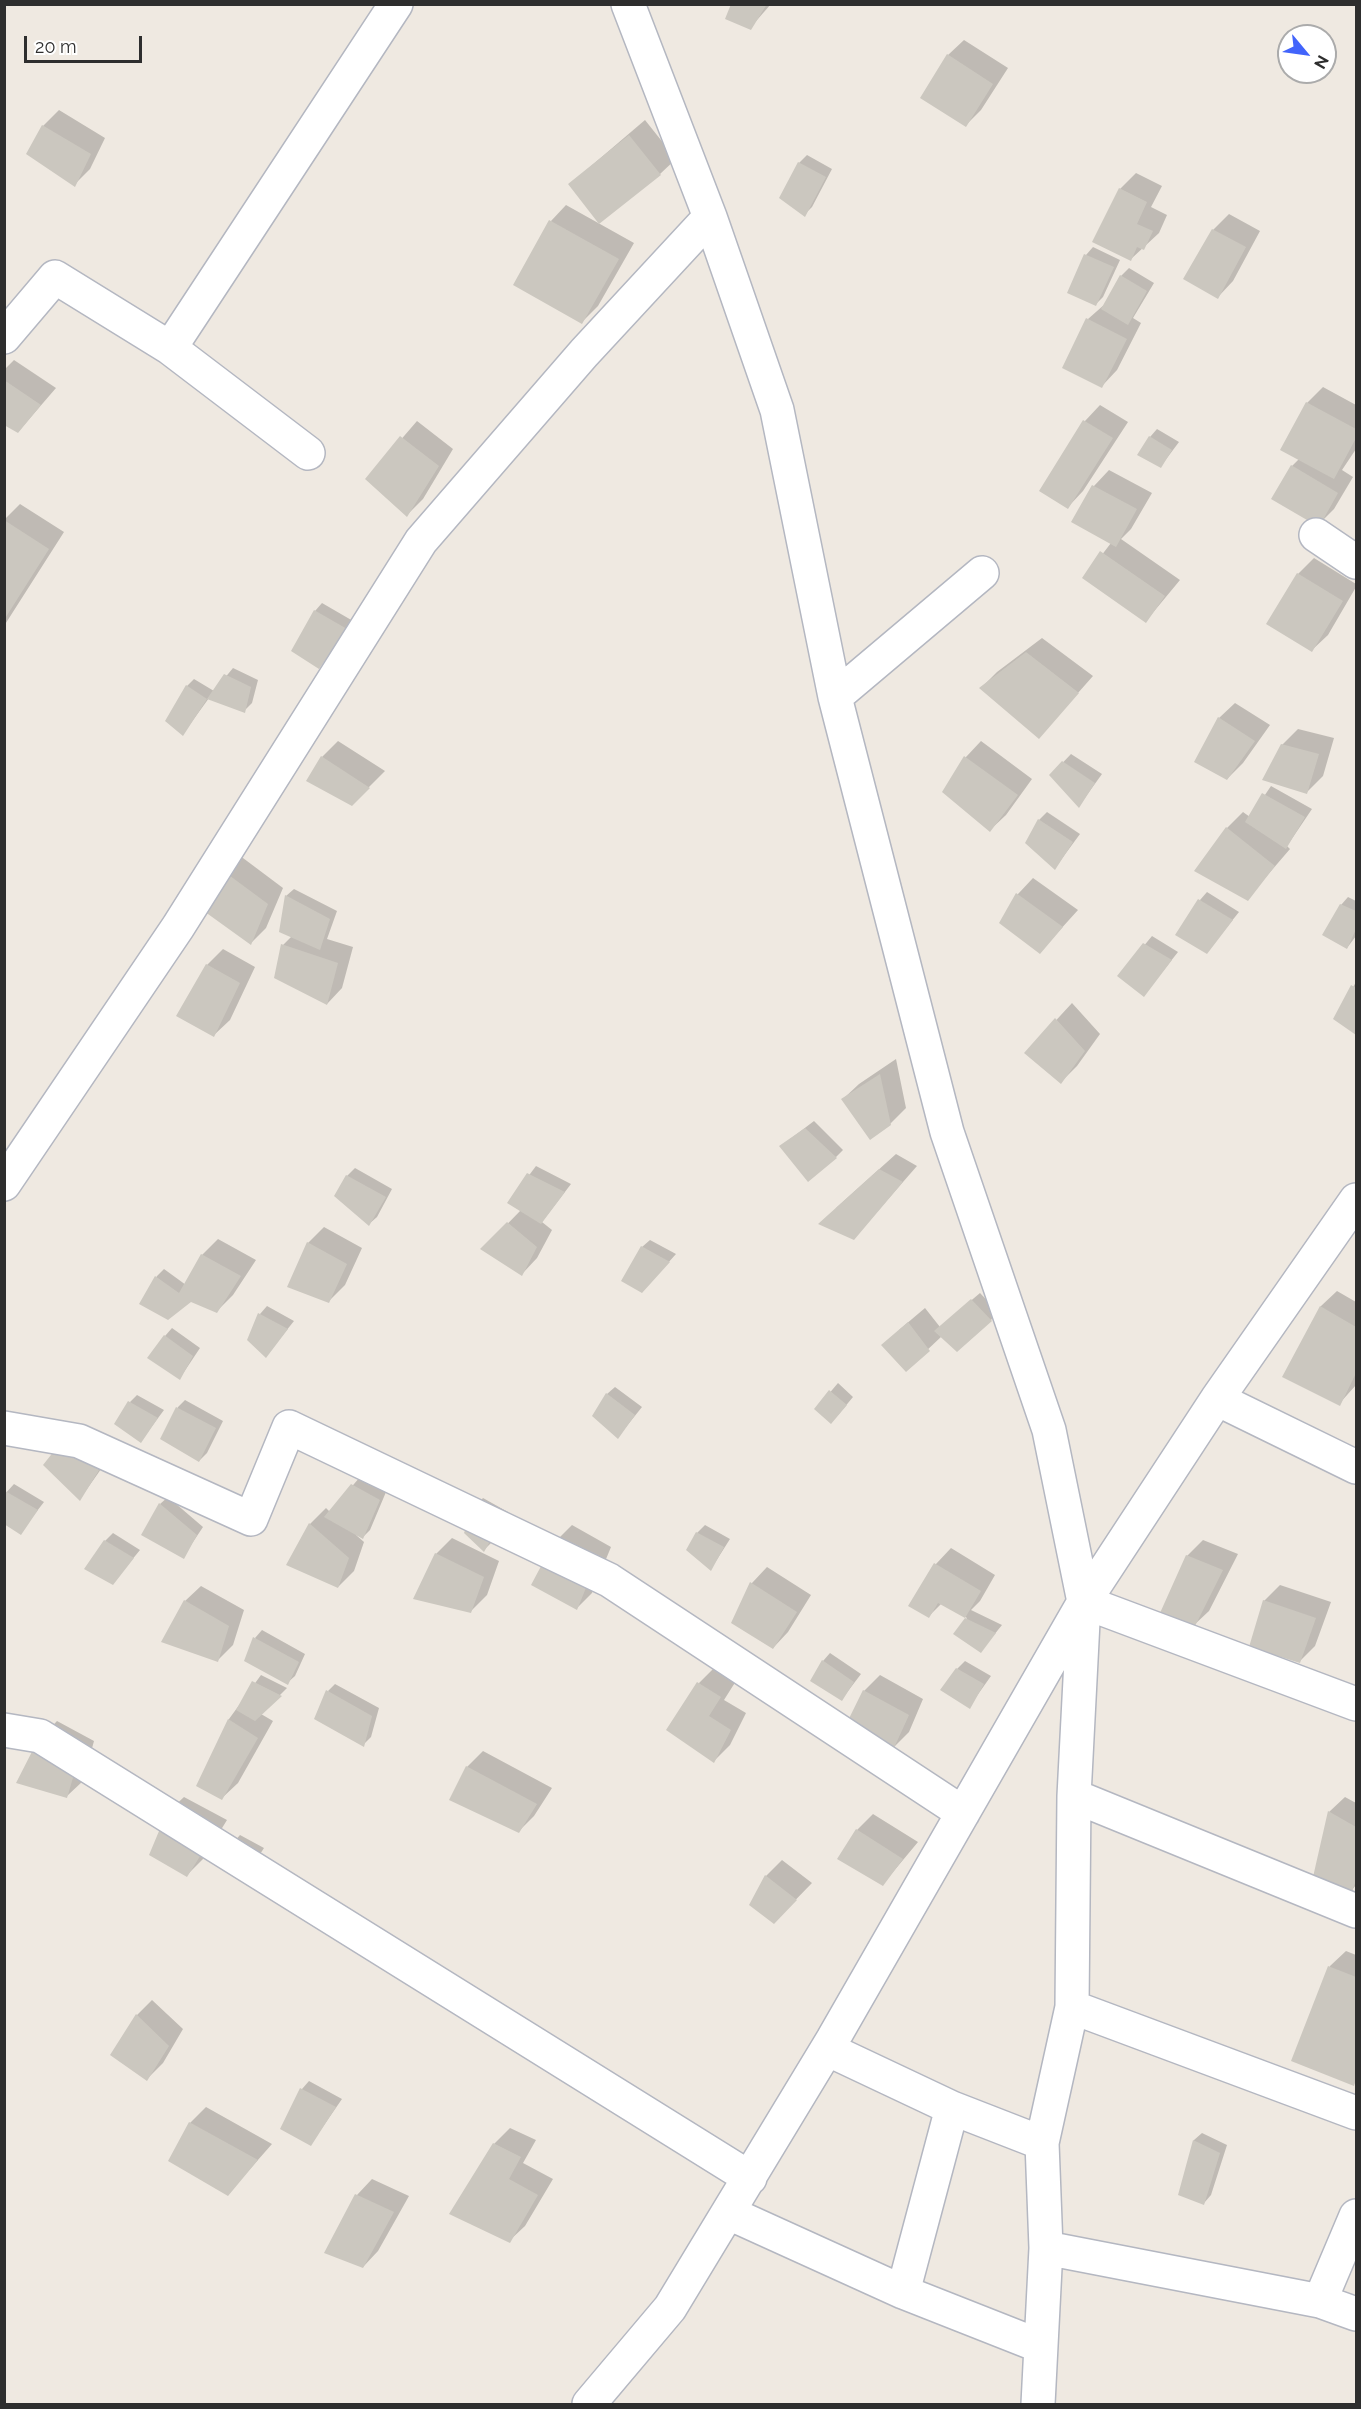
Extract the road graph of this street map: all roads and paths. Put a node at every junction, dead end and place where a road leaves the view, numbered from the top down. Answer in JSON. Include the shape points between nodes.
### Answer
{"nodes":[{"id":1,"x":396,"y":4,"type":"edge"},
{"id":2,"x":628,"y":4,"type":"edge"},
{"id":3,"x":710,"y":217,"type":"junction"},
{"id":4,"x":4,"y":337,"type":"edge"},
{"id":5,"x":170,"y":348,"type":"junction"},
{"id":6,"x":308,"y":453,"type":"dead end"},
{"id":7,"x":1316,"y":535,"type":"dead end"},
{"id":8,"x":1356,"y":562,"type":"edge"},
{"id":9,"x":982,"y":573,"type":"dead end"},
{"id":10,"x":835,"y":697,"type":"junction"},
{"id":11,"x":4,"y":1184,"type":"edge"},
{"id":12,"x":1356,"y":1201,"type":"edge"},
{"id":13,"x":1217,"y":1399,"type":"junction"},
{"id":14,"x":4,"y":1428,"type":"edge"},
{"id":15,"x":1356,"y":1467,"type":"edge"},
{"id":16,"x":1084,"y":1602,"type":"junction"},
{"id":17,"x":1356,"y":1704,"type":"edge"},
{"id":18,"x":4,"y":1730,"type":"edge"},
{"id":19,"x":1074,"y":1796,"type":"junction"},
{"id":20,"x":963,"y":1814,"type":"junction"},
{"id":21,"x":1356,"y":1911,"type":"edge"},
{"id":22,"x":1072,"y":2007,"type":"junction"},
{"id":23,"x":827,"y":2049,"type":"junction"},
{"id":24,"x":952,"y":2108,"type":"junction"},
{"id":25,"x":1356,"y":2113,"type":"edge"},
{"id":26,"x":1042,"y":2143,"type":"junction"},
{"id":27,"x":750,"y":2178,"type":"junction"},
{"id":28,"x":729,"y":2213,"type":"junction"},
{"id":29,"x":1356,"y":2216,"type":"edge"},
{"id":30,"x":1046,"y":2248,"type":"junction"},
{"id":31,"x":903,"y":2292,"type":"junction"},
{"id":32,"x":1320,"y":2301,"type":"junction"},
{"id":33,"x":1356,"y":2314,"type":"edge"},
{"id":34,"x":1040,"y":2346,"type":"junction"},
{"id":35,"x":589,"y":2404,"type":"edge"},
{"id":36,"x":1038,"y":2404,"type":"edge"}],
"edges":[{"from":1,"to":5,"type":"street"},
{"from":2,"to":3,"type":"street"},
{"from":3,"to":10,"type":"street","via":[[777,410]]},
{"from":3,"to":11,"type":"street","via":[[584,353],[421,541],[178,927]]},
{"from":4,"to":5,"type":"street","via":[[55,277]]},
{"from":5,"to":6,"type":"street"},
{"from":7,"to":8,"type":"street"},
{"from":9,"to":10,"type":"street"},
{"from":10,"to":16,"type":"street","via":[[947,1132],[1049,1430]]},
{"from":12,"to":13,"type":"street"},
{"from":13,"to":15,"type":"street"},
{"from":13,"to":16,"type":"street"},
{"from":14,"to":20,"type":"street","via":[[79,1442],[251,1519],[289,1427],[609,1580]]},
{"from":16,"to":17,"type":"street"},
{"from":16,"to":19,"type":"street"},
{"from":16,"to":20,"type":"street"},
{"from":18,"to":27,"type":"street","via":[[40,1736]]},
{"from":19,"to":21,"type":"street"},
{"from":19,"to":22,"type":"street"},
{"from":20,"to":23,"type":"street"},
{"from":22,"to":25,"type":"street"},
{"from":22,"to":26,"type":"street"},
{"from":23,"to":24,"type":"street"},
{"from":23,"to":27,"type":"street"},
{"from":24,"to":26,"type":"street"},
{"from":24,"to":31,"type":"street"},
{"from":26,"to":30,"type":"street"},
{"from":27,"to":28,"type":"street"},
{"from":28,"to":31,"type":"street"},
{"from":28,"to":35,"type":"street","via":[[670,2308]]},
{"from":29,"to":32,"type":"street"},
{"from":30,"to":32,"type":"street"},
{"from":30,"to":34,"type":"street"},
{"from":31,"to":34,"type":"street"},
{"from":32,"to":33,"type":"street"},
{"from":34,"to":36,"type":"street"}]}
